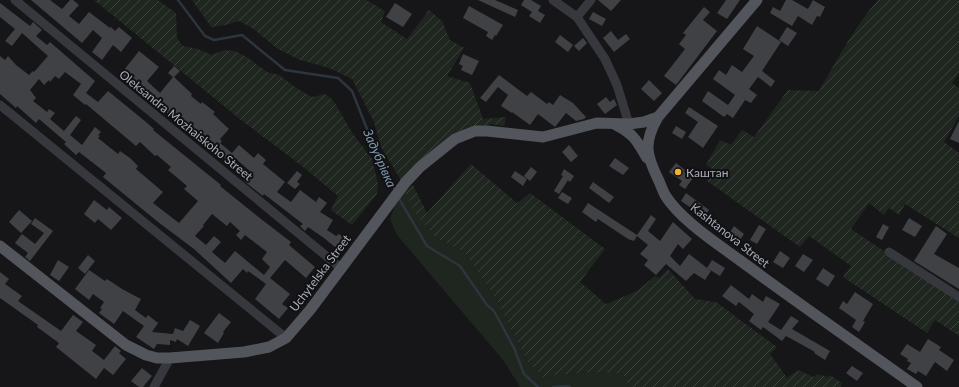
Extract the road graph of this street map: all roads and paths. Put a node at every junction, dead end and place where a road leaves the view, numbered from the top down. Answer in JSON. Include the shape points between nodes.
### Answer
{"nodes":[{"id":1,"x":15,"y":0,"type":"edge"},
{"id":2,"x":553,"y":0,"type":"edge"},
{"id":3,"x":591,"y":0,"type":"edge"},
{"id":4,"x":757,"y":0,"type":"edge"},
{"id":5,"x":577,"y":17,"type":"junction"},
{"id":6,"x":0,"y":105,"type":"edge"},
{"id":7,"x":658,"y":117,"type":"junction"},
{"id":8,"x":614,"y":124,"type":"junction"},
{"id":9,"x":629,"y":124,"type":"junction"},
{"id":10,"x":650,"y":164,"type":"junction"},
{"id":11,"x":0,"y":246,"type":"edge"},
{"id":12,"x":889,"y":252,"type":"dead end"},
{"id":13,"x":342,"y":269,"type":"junction"},
{"id":14,"x":959,"y":298,"type":"edge"},
{"id":15,"x":286,"y":338,"type":"junction"},
{"id":16,"x":170,"y":358,"type":"junction"},
{"id":17,"x":154,"y":387,"type":"edge"},
{"id":18,"x":917,"y":387,"type":"edge"}],
"edges":[{"from":1,"to":13,"type":"street","name":"Oleksandra Mozhaiskoho Street"},
{"from":2,"to":5,"type":"street"},
{"from":3,"to":5,"type":"street"},
{"from":4,"to":7,"type":"main road","name":"Kashtanova Street"},
{"from":5,"to":9,"type":"street","via":[[605,59]]},
{"from":6,"to":15,"type":"street"},
{"from":7,"to":9,"type":"main road","name":"Uchytelska Street"},
{"from":7,"to":10,"type":"main road","name":"Kashtanova Street","via":[[648,138]]},
{"from":8,"to":9,"type":"main road","name":"Uchytelska Street"},
{"from":8,"to":10,"type":"main road","via":[[628,131]]},
{"from":8,"to":13,"type":"main road","name":"Uchytelska Street","via":[[597,124],[542,137],[475,131],[455,138],[405,183]]},
{"from":10,"to":18,"type":"main road","name":"Kashtanova Street","via":[[665,195],[685,218]]},
{"from":11,"to":16,"type":"main road","name":"Uchytelska Street","via":[[126,345],[146,355]]},
{"from":12,"to":14,"type":"street"},
{"from":13,"to":15,"type":"main road","name":"Uchytelska Street"},
{"from":15,"to":16,"type":"main road","name":"Uchytelska Street","via":[[269,347],[244,352]]},
{"from":16,"to":17,"type":"street"}]}
